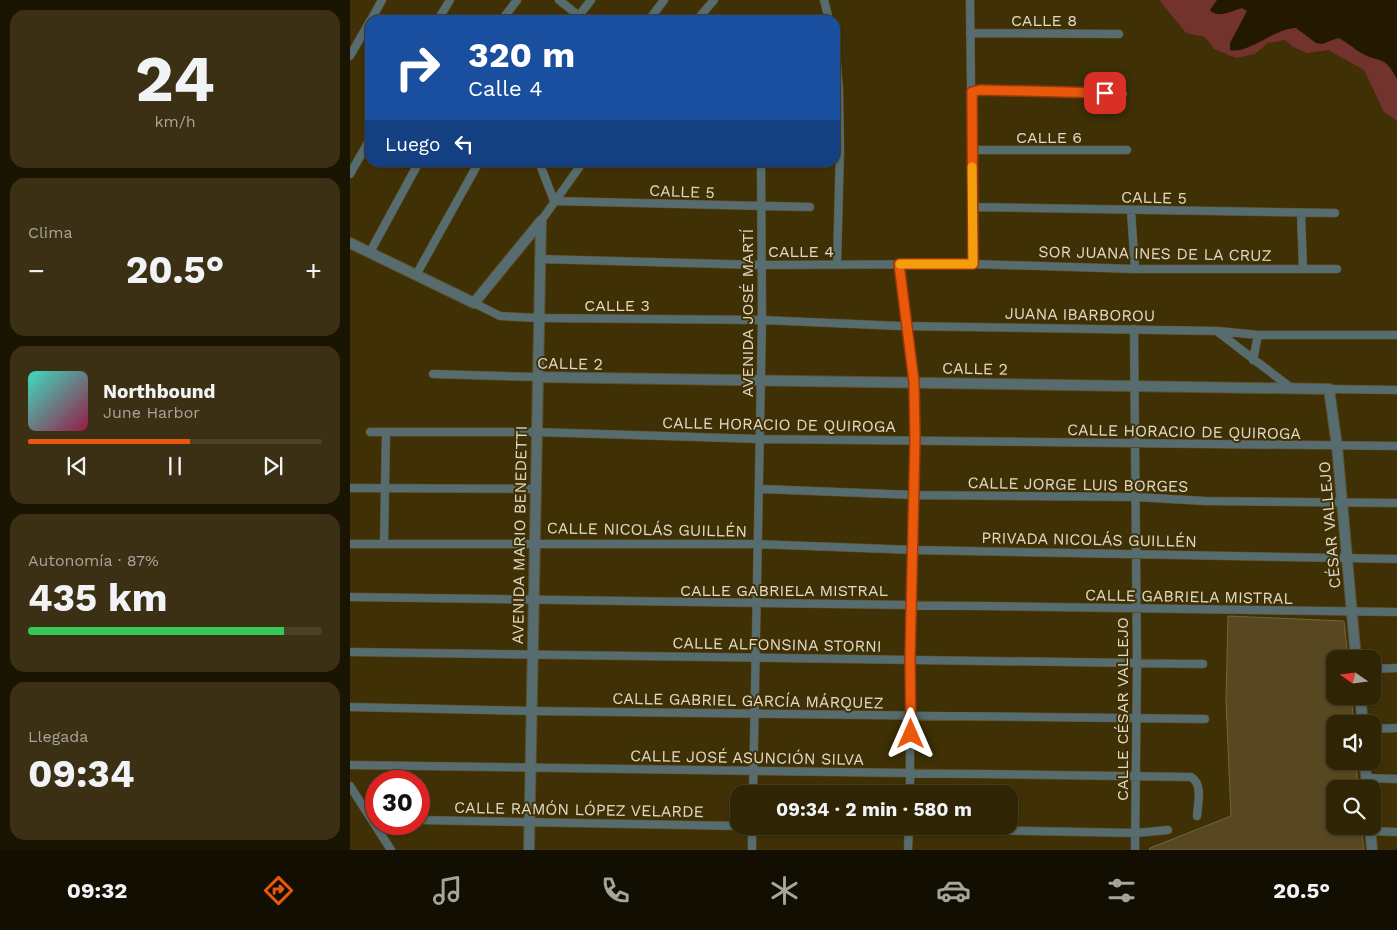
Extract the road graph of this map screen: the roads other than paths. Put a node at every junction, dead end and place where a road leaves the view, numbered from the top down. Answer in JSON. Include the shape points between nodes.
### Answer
{"nodes":[{"id":1,"x":382,"y":0,"type":"edge"},
{"id":2,"x":450,"y":0,"type":"edge"},
{"id":3,"x":517,"y":0,"type":"edge"},
{"id":4,"x":559,"y":0,"type":"edge"},
{"id":5,"x":590,"y":0,"type":"edge"},
{"id":6,"x":664,"y":0,"type":"edge"},
{"id":7,"x":714,"y":0,"type":"edge"},
{"id":8,"x":824,"y":0,"type":"edge"},
{"id":9,"x":970,"y":0,"type":"edge"},
{"id":10,"x":373,"y":15,"type":"edge"},
{"id":11,"x":441,"y":15,"type":"edge"},
{"id":12,"x":506,"y":15,"type":"edge"},
{"id":13,"x":575,"y":15,"type":"edge"},
{"id":14,"x":581,"y":15,"type":"edge"},
{"id":15,"x":652,"y":15,"type":"edge"},
{"id":16,"x":701,"y":15,"type":"edge"},
{"id":17,"x":828,"y":15,"type":"edge"},
{"id":18,"x":365,"y":29,"type":"edge"},
{"id":19,"x":970,"y":33,"type":"junction"},
{"id":20,"x":1119,"y":34,"type":"dead end"},
{"id":21,"x":350,"y":56,"type":"edge"},
{"id":22,"x":972,"y":92,"type":"junction"},
{"id":23,"x":1123,"y":94,"type":"dead end"},
{"id":24,"x":365,"y":148,"type":"edge"},
{"id":25,"x":971,"y":150,"type":"junction"},
{"id":26,"x":1128,"y":150,"type":"dead end"},
{"id":27,"x":416,"y":167,"type":"edge"},
{"id":28,"x":476,"y":167,"type":"edge"},
{"id":29,"x":541,"y":167,"type":"edge"},
{"id":30,"x":579,"y":167,"type":"edge"},
{"id":31,"x":761,"y":167,"type":"edge"},
{"id":32,"x":838,"y":167,"type":"edge"},
{"id":33,"x":350,"y":174,"type":"edge"},
{"id":34,"x":554,"y":201,"type":"junction"},
{"id":35,"x":762,"y":207,"type":"junction"},
{"id":36,"x":810,"y":207,"type":"dead end"},
{"id":37,"x":973,"y":207,"type":"junction"},
{"id":38,"x":1131,"y":211,"type":"junction"},
{"id":39,"x":1301,"y":212,"type":"junction"},
{"id":40,"x":1335,"y":213,"type":"dead end"},
{"id":41,"x":541,"y":221,"type":"junction"},
{"id":42,"x":350,"y":243,"type":"edge"},
{"id":43,"x":370,"y":252,"type":"junction"},
{"id":44,"x":539,"y":259,"type":"junction"},
{"id":45,"x":837,"y":264,"type":"junction"},
{"id":46,"x":899,"y":264,"type":"junction"},
{"id":47,"x":973,"y":264,"type":"junction"},
{"id":48,"x":760,"y":265,"type":"junction"},
{"id":49,"x":1135,"y":269,"type":"junction"},
{"id":50,"x":1303,"y":269,"type":"junction"},
{"id":51,"x":1337,"y":269,"type":"dead end"},
{"id":52,"x":416,"y":275,"type":"junction"},
{"id":53,"x":474,"y":303,"type":"junction"},
{"id":54,"x":538,"y":318,"type":"junction"},
{"id":55,"x":762,"y":320,"type":"junction"},
{"id":56,"x":908,"y":325,"type":"junction"},
{"id":57,"x":1134,"y":329,"type":"junction"},
{"id":58,"x":1218,"y":331,"type":"junction"},
{"id":59,"x":1258,"y":335,"type":"junction"},
{"id":60,"x":1397,"y":335,"type":"edge"},
{"id":61,"x":1253,"y":360,"type":"junction"},
{"id":62,"x":433,"y":374,"type":"dead end"},
{"id":63,"x":537,"y":377,"type":"junction"},
{"id":64,"x":761,"y":379,"type":"junction"},
{"id":65,"x":914,"y":382,"type":"junction"},
{"id":66,"x":1135,"y":385,"type":"junction"},
{"id":67,"x":1290,"y":387,"type":"junction"},
{"id":68,"x":1330,"y":389,"type":"junction"},
{"id":69,"x":1397,"y":390,"type":"edge"},
{"id":70,"x":370,"y":432,"type":"dead end"},
{"id":71,"x":386,"y":432,"type":"junction"},
{"id":72,"x":536,"y":432,"type":"junction"},
{"id":73,"x":760,"y":439,"type":"junction"},
{"id":74,"x":915,"y":439,"type":"junction"},
{"id":75,"x":1136,"y":445,"type":"junction"},
{"id":76,"x":1338,"y":446,"type":"junction"},
{"id":77,"x":1397,"y":446,"type":"edge"},
{"id":78,"x":350,"y":488,"type":"edge"},
{"id":79,"x":385,"y":489,"type":"junction"},
{"id":80,"x":535,"y":489,"type":"junction"},
{"id":81,"x":759,"y":489,"type":"junction"},
{"id":82,"x":914,"y":494,"type":"junction"},
{"id":83,"x":1136,"y":497,"type":"junction"},
{"id":84,"x":1341,"y":502,"type":"junction"},
{"id":85,"x":1397,"y":503,"type":"edge"},
{"id":86,"x":534,"y":542,"type":"junction"},
{"id":87,"x":384,"y":543,"type":"junction"},
{"id":88,"x":350,"y":544,"type":"edge"},
{"id":89,"x":758,"y":544,"type":"junction"},
{"id":90,"x":914,"y":550,"type":"junction"},
{"id":91,"x":1136,"y":552,"type":"junction"},
{"id":92,"x":1347,"y":558,"type":"junction"},
{"id":93,"x":1397,"y":559,"type":"edge"},
{"id":94,"x":350,"y":597,"type":"edge"},
{"id":95,"x":533,"y":600,"type":"junction"},
{"id":96,"x":756,"y":604,"type":"junction"},
{"id":97,"x":911,"y":604,"type":"junction"},
{"id":98,"x":1137,"y":608,"type":"junction"},
{"id":99,"x":1352,"y":611,"type":"junction"},
{"id":100,"x":1397,"y":612,"type":"edge"},
{"id":101,"x":1355,"y":650,"type":"edge"},
{"id":102,"x":350,"y":652,"type":"edge"},
{"id":103,"x":532,"y":654,"type":"junction"},
{"id":104,"x":755,"y":657,"type":"junction"},
{"id":105,"x":910,"y":659,"type":"junction"},
{"id":106,"x":1137,"y":664,"type":"junction"},
{"id":107,"x":1203,"y":664,"type":"dead end"},
{"id":108,"x":1397,"y":668,"type":"edge"},
{"id":109,"x":1381,"y":669,"type":"edge"},
{"id":110,"x":350,"y":706,"type":"edge"},
{"id":111,"x":531,"y":711,"type":"junction"},
{"id":112,"x":754,"y":714,"type":"junction"},
{"id":113,"x":912,"y":715,"type":"junction"},
{"id":114,"x":1205,"y":719,"type":"dead end"},
{"id":115,"x":1136,"y":720,"type":"junction"},
{"id":116,"x":1397,"y":728,"type":"edge"},
{"id":117,"x":1381,"y":729,"type":"edge"},
{"id":118,"x":350,"y":765,"type":"edge"},
{"id":119,"x":530,"y":768,"type":"junction"},
{"id":120,"x":753,"y":771,"type":"junction"},
{"id":121,"x":911,"y":773,"type":"junction"},
{"id":122,"x":1135,"y":776,"type":"junction"},
{"id":123,"x":1397,"y":779,"type":"edge"},
{"id":124,"x":1381,"y":782,"type":"edge"},
{"id":125,"x":753,"y":785,"type":"edge"},
{"id":126,"x":910,"y":785,"type":"edge"},
{"id":127,"x":350,"y":786,"type":"edge"},
{"id":128,"x":365,"y":807,"type":"edge"},
{"id":129,"x":1197,"y":816,"type":"dead end"},
{"id":130,"x":430,"y":820,"type":"edge"},
{"id":131,"x":529,"y":822,"type":"junction"},
{"id":132,"x":730,"y":826,"type":"edge"},
{"id":133,"x":1018,"y":830,"type":"edge"},
{"id":134,"x":1168,"y":830,"type":"dead end"},
{"id":135,"x":1381,"y":830,"type":"edge"},
{"id":136,"x":1397,"y":832,"type":"edge"},
{"id":137,"x":1136,"y":833,"type":"junction"},
{"id":138,"x":382,"y":835,"type":"edge"},
{"id":139,"x":752,"y":835,"type":"edge"},
{"id":140,"x":909,"y":835,"type":"edge"},
{"id":141,"x":1371,"y":835,"type":"edge"},
{"id":142,"x":391,"y":850,"type":"edge"},
{"id":143,"x":528,"y":850,"type":"edge"},
{"id":144,"x":752,"y":850,"type":"edge"},
{"id":145,"x":908,"y":850,"type":"edge"},
{"id":146,"x":1135,"y":850,"type":"edge"},
{"id":147,"x":1372,"y":850,"type":"edge"}],
"edges":[{"from":1,"to":10,"type":"street"},
{"from":2,"to":11,"type":"street"},
{"from":3,"to":12,"type":"street"},
{"from":4,"to":13,"type":"street"},
{"from":5,"to":14,"type":"street"},
{"from":6,"to":15,"type":"street"},
{"from":7,"to":16,"type":"street"},
{"from":8,"to":17,"type":"street"},
{"from":9,"to":19,"type":"street"},
{"from":18,"to":21,"type":"street"},
{"from":19,"to":20,"type":"street","name":"CALLE 8"},
{"from":19,"to":22,"type":"street"},
{"from":22,"to":23,"type":"street"},
{"from":22,"to":25,"type":"street"},
{"from":24,"to":33,"type":"street"},
{"from":25,"to":26,"type":"street","name":"CALLE 6"},
{"from":25,"to":37,"type":"street"},
{"from":27,"to":43,"type":"street"},
{"from":28,"to":52,"type":"street"},
{"from":29,"to":34,"type":"street"},
{"from":30,"to":34,"type":"street"},
{"from":31,"to":35,"type":"street","name":"AVENIDA JOSÉ MARTÍ"},
{"from":32,"to":45,"type":"street"},
{"from":34,"to":35,"type":"street","name":"CALLE 5"},
{"from":34,"to":41,"type":"street"},
{"from":35,"to":36,"type":"street","name":"CALLE 5"},
{"from":35,"to":48,"type":"street","name":"AVENIDA JOSÉ MARTÍ"},
{"from":37,"to":38,"type":"street","name":"CALLE 5"},
{"from":37,"to":47,"type":"street"},
{"from":38,"to":39,"type":"street","name":"CALLE 5"},
{"from":38,"to":49,"type":"street"},
{"from":39,"to":40,"type":"street","name":"CALLE 5"},
{"from":39,"to":50,"type":"street"},
{"from":41,"to":44,"type":"street","name":"AVENIDA MARIO BENEDETTI"},
{"from":41,"to":53,"type":"street"},
{"from":42,"to":43,"type":"street"},
{"from":43,"to":52,"type":"street"},
{"from":44,"to":48,"type":"street","name":"CALLE 4"},
{"from":44,"to":54,"type":"street","name":"AVENIDA MARIO BENEDETTI"},
{"from":45,"to":46,"type":"street","name":"CALLE 4"},
{"from":45,"to":48,"type":"street","name":"CALLE 4"},
{"from":46,"to":47,"type":"street","name":"CALLE 4"},
{"from":46,"to":56,"type":"street"},
{"from":47,"to":49,"type":"street","name":"SOR JUANA INES DE LA CRUZ"},
{"from":48,"to":55,"type":"street","name":"AVENIDA JOSÉ MARTÍ"},
{"from":49,"to":50,"type":"street","name":"SOR JUANA INES DE LA CRUZ"},
{"from":50,"to":51,"type":"street","name":"SOR JUANA INES DE LA CRUZ"},
{"from":52,"to":53,"type":"street"},
{"from":53,"to":54,"type":"street","name":"CALLE 3","via":[[500,316]]},
{"from":54,"to":55,"type":"street","name":"CALLE 3"},
{"from":54,"to":63,"type":"street","name":"AVENIDA MARIO BENEDETTI"},
{"from":55,"to":56,"type":"street","name":"JUANA IBARBOROU"},
{"from":55,"to":64,"type":"street","name":"AVENIDA JOSÉ MARTÍ"},
{"from":56,"to":57,"type":"street","name":"JUANA IBARBOROU"},
{"from":56,"to":65,"type":"street"},
{"from":57,"to":58,"type":"street","name":"JUANA IBARBOROU"},
{"from":57,"to":66,"type":"street","name":"CALLE CÉSAR VALLEJO"},
{"from":58,"to":59,"type":"street","name":"JUANA IBARBOROU"},
{"from":58,"to":61,"type":"street"},
{"from":59,"to":60,"type":"street","name":"JUANA IBARBOROU"},
{"from":59,"to":61,"type":"street"},
{"from":61,"to":67,"type":"street"},
{"from":62,"to":63,"type":"street","name":"CALLE 2"},
{"from":63,"to":64,"type":"street","name":"CALLE 2"},
{"from":63,"to":72,"type":"street","name":"AVENIDA MARIO BENEDETTI"},
{"from":64,"to":65,"type":"street","name":"CALLE 2"},
{"from":64,"to":73,"type":"street","name":"AVENIDA JOSÉ MARTÍ"},
{"from":65,"to":66,"type":"street","name":"CALLE 2"},
{"from":65,"to":74,"type":"street"},
{"from":66,"to":67,"type":"street","name":"CALLE 2"},
{"from":66,"to":75,"type":"street","name":"CALLE CÉSAR VALLEJO"},
{"from":67,"to":68,"type":"street","name":"CALLE 2"},
{"from":68,"to":69,"type":"street","name":"CALLE 2"},
{"from":68,"to":76,"type":"street","name":"CÉSAR VALLEJO"},
{"from":70,"to":71,"type":"street","name":"CALLE HORACIO DE QUIROGA"},
{"from":71,"to":72,"type":"street","name":"CALLE HORACIO DE QUIROGA"},
{"from":71,"to":79,"type":"street"},
{"from":72,"to":73,"type":"street","name":"CALLE HORACIO DE QUIROGA"},
{"from":72,"to":80,"type":"street","name":"AVENIDA MARIO BENEDETTI"},
{"from":73,"to":74,"type":"street","name":"CALLE HORACIO DE QUIROGA"},
{"from":73,"to":81,"type":"street","name":"AVENIDA JOSÉ MARTÍ"},
{"from":74,"to":75,"type":"street","name":"CALLE HORACIO DE QUIROGA"},
{"from":74,"to":82,"type":"street"},
{"from":75,"to":76,"type":"street","name":"CALLE HORACIO DE QUIROGA"},
{"from":75,"to":83,"type":"street","name":"CALLE CÉSAR VALLEJO"},
{"from":76,"to":77,"type":"street","name":"CALLE HORACIO DE QUIROGA"},
{"from":76,"to":84,"type":"street","name":"CÉSAR VALLEJO"},
{"from":78,"to":79,"type":"street"},
{"from":79,"to":80,"type":"street"},
{"from":79,"to":87,"type":"street"},
{"from":80,"to":86,"type":"street","name":"AVENIDA MARIO BENEDETTI"},
{"from":81,"to":82,"type":"street","name":"CALLE JORGE LUIS BORGES"},
{"from":81,"to":89,"type":"street","name":"AVENIDA JOSÉ MARTÍ"},
{"from":82,"to":83,"type":"street","name":"CALLE JORGE LUIS BORGES"},
{"from":82,"to":90,"type":"street"},
{"from":83,"to":84,"type":"street","name":"CALLE JORGE LUIS BORGES"},
{"from":83,"to":91,"type":"street","name":"CALLE CÉSAR VALLEJO"},
{"from":84,"to":85,"type":"street","name":"CALLE JORGE LUIS BORGES"},
{"from":84,"to":92,"type":"street","name":"CÉSAR VALLEJO"},
{"from":86,"to":87,"type":"street","name":"CALLE NICOLÁS GUILLÉN"},
{"from":86,"to":89,"type":"street","name":"CALLE NICOLÁS GUILLÉN"},
{"from":86,"to":95,"type":"street","name":"AVENIDA MARIO BENEDETTI"},
{"from":87,"to":88,"type":"street","name":"CALLE NICOLÁS GUILLÉN"},
{"from":89,"to":90,"type":"street","name":"CALLE NICOLÁS GUILLÉN"},
{"from":89,"to":96,"type":"street","name":"AVENIDA JOSÉ MARTÍ"},
{"from":90,"to":91,"type":"street","name":"PRIVADA NICOLÁS GUILLÉN"},
{"from":90,"to":97,"type":"street"},
{"from":91,"to":92,"type":"street","name":"PRIVADA NICOLÁS GUILLÉN"},
{"from":91,"to":98,"type":"street","name":"CALLE CÉSAR VALLEJO"},
{"from":92,"to":93,"type":"street"},
{"from":92,"to":99,"type":"street","name":"CÉSAR VALLEJO"},
{"from":94,"to":95,"type":"street","name":"CALLE GABRIELA MISTRAL"},
{"from":95,"to":96,"type":"street","name":"CALLE GABRIELA MISTRAL"},
{"from":95,"to":103,"type":"street","name":"AVENIDA MARIO BENEDETTI"},
{"from":96,"to":97,"type":"street","name":"CALLE GABRIELA MISTRAL"},
{"from":96,"to":104,"type":"street","name":"AVENIDA JOSÉ MARTÍ"},
{"from":97,"to":98,"type":"street","name":"CALLE GABRIELA MISTRAL"},
{"from":97,"to":105,"type":"street"},
{"from":98,"to":99,"type":"street","name":"CALLE GABRIELA MISTRAL"},
{"from":98,"to":106,"type":"street","name":"CALLE CÉSAR VALLEJO"},
{"from":99,"to":100,"type":"street","name":"CALLE GABRIELA MISTRAL"},
{"from":99,"to":101,"type":"street","name":"CÉSAR VALLEJO"},
{"from":102,"to":103,"type":"street","name":"CALLE ALFONSINA STORNI"},
{"from":103,"to":104,"type":"street","name":"CALLE ALFONSINA STORNI"},
{"from":103,"to":111,"type":"street","name":"AVENIDA MARIO BENEDETTI"},
{"from":104,"to":105,"type":"street","name":"CALLE ALFONSINA STORNI"},
{"from":104,"to":112,"type":"street","name":"AVENIDA JOSÉ MARTÍ"},
{"from":105,"to":106,"type":"street","name":"CALLE ALFONSINA STORNI"},
{"from":105,"to":113,"type":"street"},
{"from":106,"to":107,"type":"street","name":"CALLE ALFONSINA STORNI"},
{"from":106,"to":115,"type":"street","name":"CALLE CÉSAR VALLEJO"},
{"from":108,"to":109,"type":"street"},
{"from":110,"to":111,"type":"street","name":"CALLE GABRIEL GARCÍA MÁRQUEZ"},
{"from":111,"to":112,"type":"street","name":"CALLE GABRIEL GARCÍA MÁRQUEZ"},
{"from":111,"to":119,"type":"street","name":"AVENIDA MARIO BENEDETTI"},
{"from":112,"to":113,"type":"street","name":"CALLE GABRIEL GARCÍA MÁRQUEZ"},
{"from":112,"to":120,"type":"street","name":"AVENIDA JOSÉ MARTÍ"},
{"from":113,"to":115,"type":"street","name":"CALLE GABRIEL GARCÍA MÁRQUEZ"},
{"from":113,"to":121,"type":"street"},
{"from":114,"to":115,"type":"street","name":"CALLE GABRIEL GARCÍA MÁRQUEZ"},
{"from":115,"to":122,"type":"street","name":"CALLE CÉSAR VALLEJO"},
{"from":116,"to":117,"type":"street"},
{"from":118,"to":119,"type":"street","name":"CALLE JOSÉ ASUNCIÓN SILVA"},
{"from":119,"to":120,"type":"street","name":"CALLE JOSÉ ASUNCIÓN SILVA"},
{"from":119,"to":131,"type":"street","name":"AVENIDA MARIO BENEDETTI"},
{"from":120,"to":121,"type":"street","name":"CALLE JOSÉ ASUNCIÓN SILVA"},
{"from":120,"to":125,"type":"street","name":"AVENIDA JOSÉ MARTÍ"},
{"from":121,"to":122,"type":"street","name":"CALLE JOSÉ ASUNCIÓN SILVA"},
{"from":121,"to":126,"type":"street"},
{"from":122,"to":129,"type":"street","name":"CALLE JOSÉ ASUNCIÓN SILVA","via":[[1191,777],[1197,780]]},
{"from":122,"to":137,"type":"street","name":"CALLE CÉSAR VALLEJO"},
{"from":123,"to":124,"type":"street"},
{"from":127,"to":128,"type":"street"},
{"from":130,"to":131,"type":"street","name":"CALLE RAMÓN LÓPEZ VELARDE"},
{"from":131,"to":132,"type":"street","name":"CALLE RAMÓN LÓPEZ VELARDE"},
{"from":131,"to":143,"type":"street","name":"AVENIDA MARIO BENEDETTI"},
{"from":133,"to":137,"type":"street"},
{"from":134,"to":137,"type":"street"},
{"from":135,"to":136,"type":"street"},
{"from":137,"to":146,"type":"street","name":"CALLE CÉSAR VALLEJO"},
{"from":138,"to":142,"type":"street"},
{"from":139,"to":144,"type":"street"},
{"from":140,"to":145,"type":"street"},
{"from":141,"to":147,"type":"street"}]}
